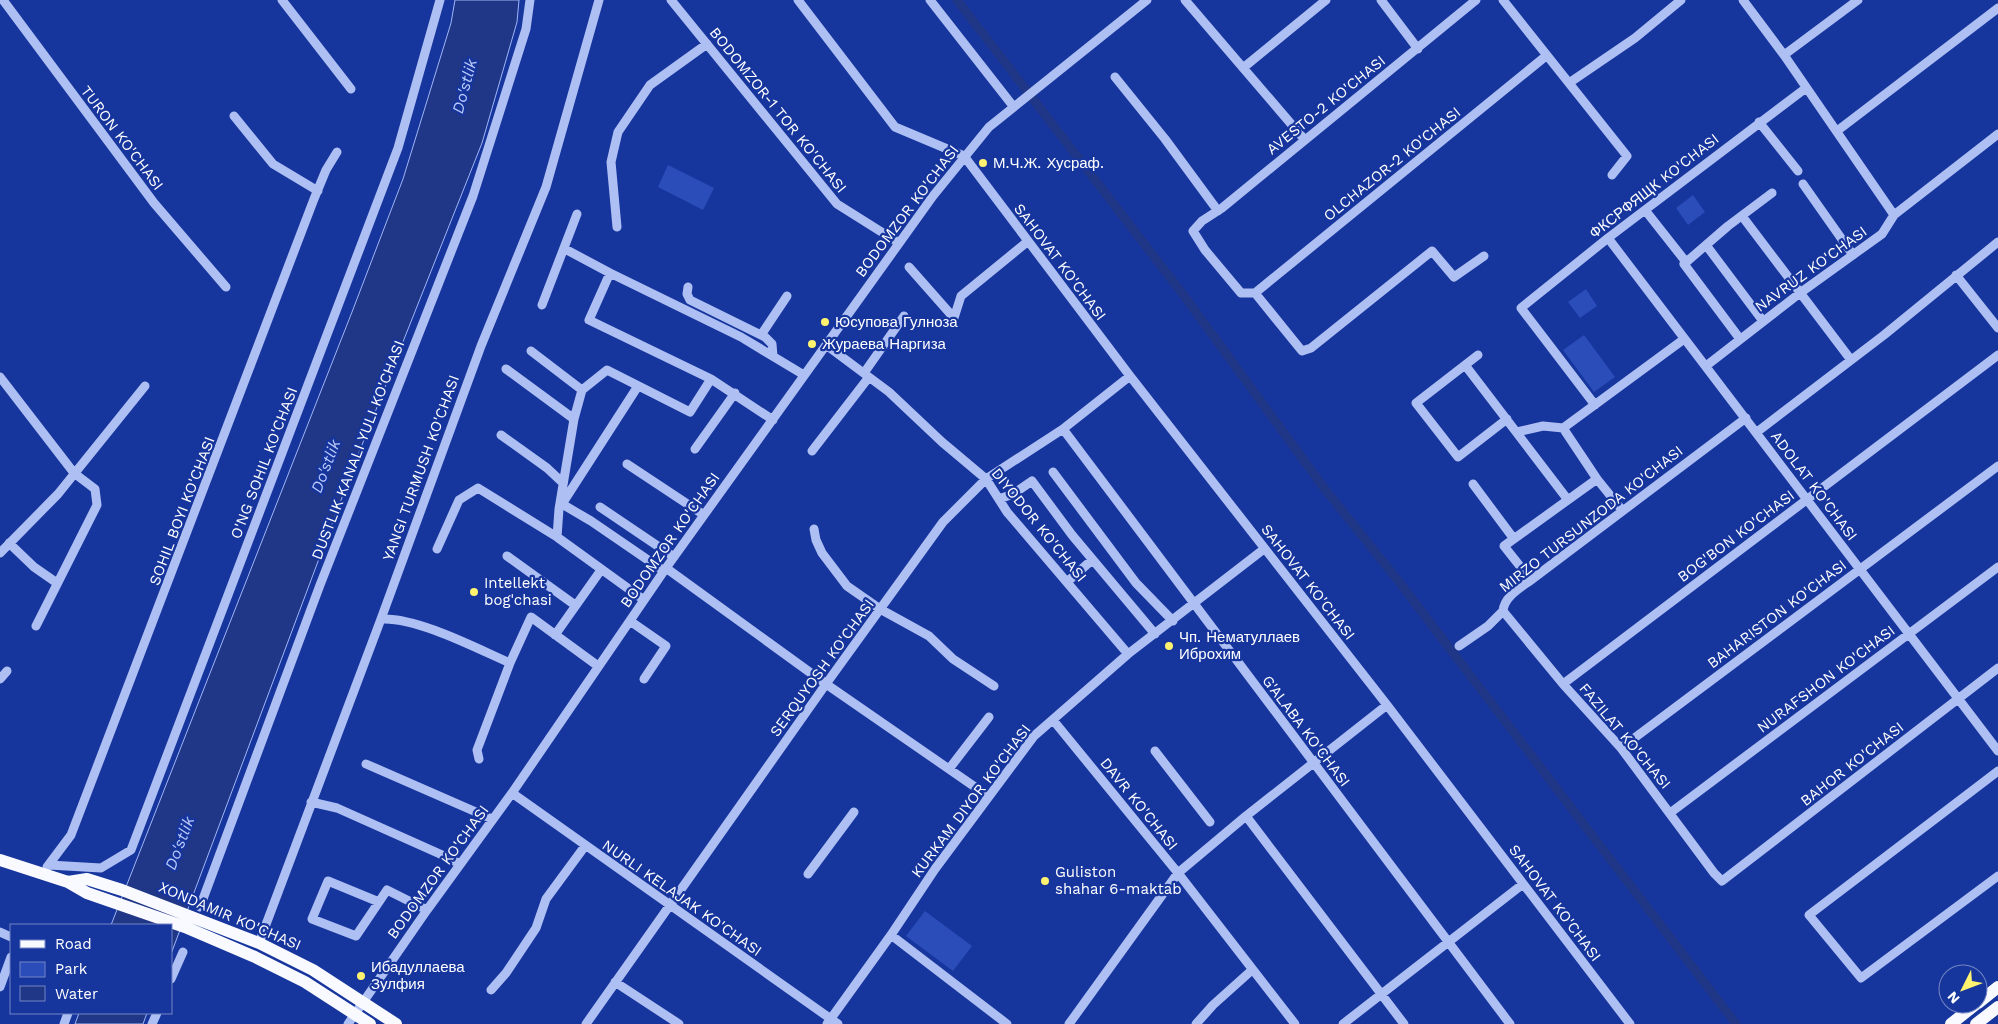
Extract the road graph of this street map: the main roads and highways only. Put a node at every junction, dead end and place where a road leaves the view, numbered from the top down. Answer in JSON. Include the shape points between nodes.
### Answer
{"nodes":[{"id":1,"x":0,"y":860,"type":"edge"},
{"id":2,"x":68,"y":882,"type":"junction"},
{"id":3,"x":1998,"y":987,"type":"edge"},
{"id":4,"x":1988,"y":995,"type":"edge"},
{"id":5,"x":1998,"y":1007,"type":"edge"},
{"id":6,"x":1963,"y":1014,"type":"edge"},
{"id":7,"x":351,"y":1018,"type":"edge"},
{"id":8,"x":370,"y":1024,"type":"edge"},
{"id":9,"x":396,"y":1024,"type":"edge"},
{"id":10,"x":1951,"y":1024,"type":"edge"},
{"id":11,"x":1976,"y":1024,"type":"edge"}],
"edges":[{"from":1,"to":2,"type":"main road","name":"XONDAMIR KO'CHASI","via":[[46,869]]},
{"from":2,"to":7,"type":"main road","name":"XONDAMIR KO'CHASI","via":[[87,893],[185,927],[264,961],[305,982]]},
{"from":2,"to":9,"type":"main road","name":"XONDAMIR KO'CHASI","via":[[87,879],[122,890],[258,943],[313,970]]},
{"from":3,"to":4,"type":"main road"},
{"from":5,"to":11,"type":"main road"},
{"from":6,"to":10,"type":"main road"},
{"from":7,"to":8,"type":"main road","name":"XONDAMIR KO'CHASI"}]}
